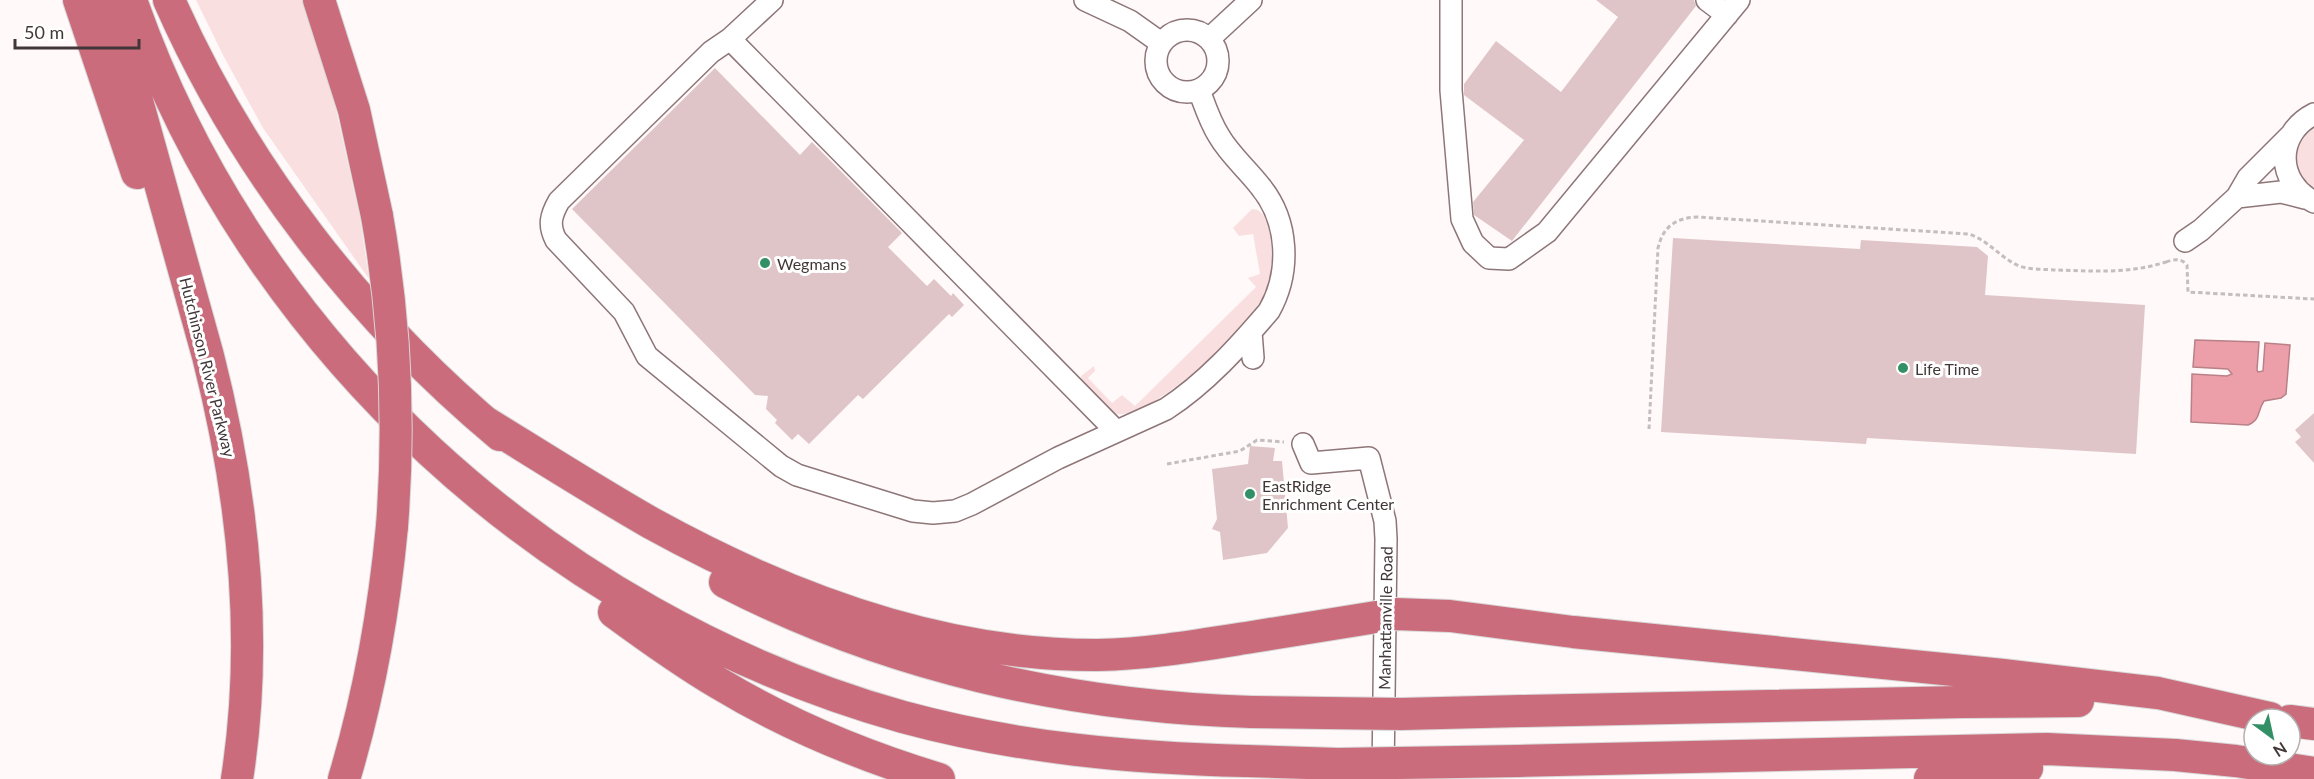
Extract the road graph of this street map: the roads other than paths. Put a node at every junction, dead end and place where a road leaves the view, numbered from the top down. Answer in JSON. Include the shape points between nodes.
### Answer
{"nodes":[{"id":1,"x":79,"y":0,"type":"edge"},
{"id":2,"x":109,"y":0,"type":"edge"},
{"id":3,"x":131,"y":0,"type":"edge"},
{"id":4,"x":169,"y":0,"type":"edge"},
{"id":5,"x":318,"y":0,"type":"edge"},
{"id":6,"x":772,"y":0,"type":"edge"},
{"id":7,"x":1085,"y":0,"type":"edge"},
{"id":8,"x":1251,"y":0,"type":"edge"},
{"id":9,"x":1451,"y":0,"type":"edge"},
{"id":10,"x":1707,"y":0,"type":"edge"},
{"id":11,"x":1733,"y":8,"type":"edge"},
{"id":12,"x":730,"y":39,"type":"junction"},
{"id":13,"x":1209,"y":39,"type":"junction"},
{"id":14,"x":1161,"y":43,"type":"junction"},
{"id":15,"x":1198,"y":90,"type":"junction"},
{"id":16,"x":2314,"y":114,"type":"edge"},
{"id":17,"x":2291,"y":135,"type":"junction"},
{"id":18,"x":2238,"y":197,"type":"junction"},
{"id":19,"x":2310,"y":200,"type":"edge"},
{"id":20,"x":2185,"y":241,"type":"dead end"},
{"id":21,"x":1251,"y":332,"type":"junction"},
{"id":22,"x":208,"y":356,"type":"junction"},
{"id":23,"x":1253,"y":358,"type":"dead end"},
{"id":24,"x":485,"y":422,"type":"junction"},
{"id":25,"x":1116,"y":431,"type":"junction"},
{"id":26,"x":1304,"y":444,"type":"road end"},
{"id":27,"x":477,"y":493,"type":"junction"},
{"id":28,"x":1385,"y":616,"type":"junction"},
{"id":29,"x":2242,"y":711,"type":"edge"},
{"id":30,"x":2242,"y":715,"type":"edge"},
{"id":31,"x":2305,"y":772,"type":"edge"},
{"id":32,"x":237,"y":779,"type":"edge"},
{"id":33,"x":344,"y":779,"type":"edge"},
{"id":34,"x":939,"y":779,"type":"edge"},
{"id":35,"x":1383,"y":779,"type":"edge"},
{"id":36,"x":1930,"y":779,"type":"edge"}],
"edges":[{"from":1,"to":22,"type":"highway","via":[[162,247]]},
{"from":2,"to":22,"type":"highway","name":"Hutchinson River Parkway"},
{"from":3,"to":27,"type":"highway","via":[[193,141],[272,270],[367,388]]},
{"from":4,"to":24,"type":"highway","via":[[227,111],[300,223],[378,318],[424,367]]},
{"from":5,"to":33,"type":"highway","bridge":true,"via":[[354,110],[377,216],[395,380],[392,526],[375,652]]},
{"from":6,"to":12,"type":"street"},
{"from":7,"to":14,"type":"street","via":[[1130,21]]},
{"from":8,"to":13,"type":"street"},
{"from":9,"to":11,"type":"street","via":[[1451,90],[1462,219],[1473,243],[1489,258],[1509,259],[1547,232]]},
{"from":10,"to":11,"type":"street"},
{"from":12,"to":25,"type":"street"},
{"from":12,"to":25,"type":"street","via":[[711,52],[558,201],[551,214],[551,230],[556,240],[624,312],[647,356],[789,471],[913,511],[955,511]]},
{"from":13,"to":14,"type":"street","via":[[1184,30]]},
{"from":13,"to":15,"type":"street","via":[[1217,52],[1217,71]]},
{"from":14,"to":15,"type":"street","via":[[1155,59],[1161,80],[1177,92]]},
{"from":15,"to":21,"type":"street","via":[[1219,136],[1262,187],[1282,233],[1284,268],[1276,298]]},
{"from":16,"to":17,"type":"street","via":[[2297,125]]},
{"from":17,"to":18,"type":"street","via":[[2248,178]]},
{"from":17,"to":19,"type":"street","via":[[2286,148],[2288,176]]},
{"from":18,"to":19,"type":"street","via":[[2281,192]]},
{"from":18,"to":20,"type":"street"},
{"from":21,"to":23,"type":"street"},
{"from":21,"to":25,"type":"street","via":[[1182,398]]},
{"from":22,"to":32,"type":"highway","name":"Hutchinson River Parkway","via":[[228,442],[243,561],[246,671]]},
{"from":24,"to":28,"type":"highway","via":[[649,522],[720,557],[853,612],[974,645],[1035,652],[1115,654],[1189,647]]},
{"from":24,"to":30,"type":"highway","bridge":true,"via":[[580,495],[655,544],[735,588],[845,635],[930,664],[1047,692],[1136,705],[1252,712],[1392,714],[2025,701],[2137,703]]},
{"from":26,"to":28,"type":"street","name":"Manhattanville Road","via":[[1311,463],[1369,458],[1385,521]]},
{"from":27,"to":31,"type":"highway","bridge":true,"via":[[558,555],[634,604],[733,654],[845,699],[933,724],[1022,743],[1142,758],[1338,764],[2047,749],[2175,755]]},
{"from":27,"to":34,"type":"highway","via":[[586,590],[714,680],[814,732]]},
{"from":28,"to":29,"type":"highway","via":[[1450,616],[2047,680],[2158,693]]},
{"from":28,"to":35,"type":"street","name":"Manhattanville Road"},
{"from":31,"to":36,"type":"highway","via":[[2059,767]]}]}
